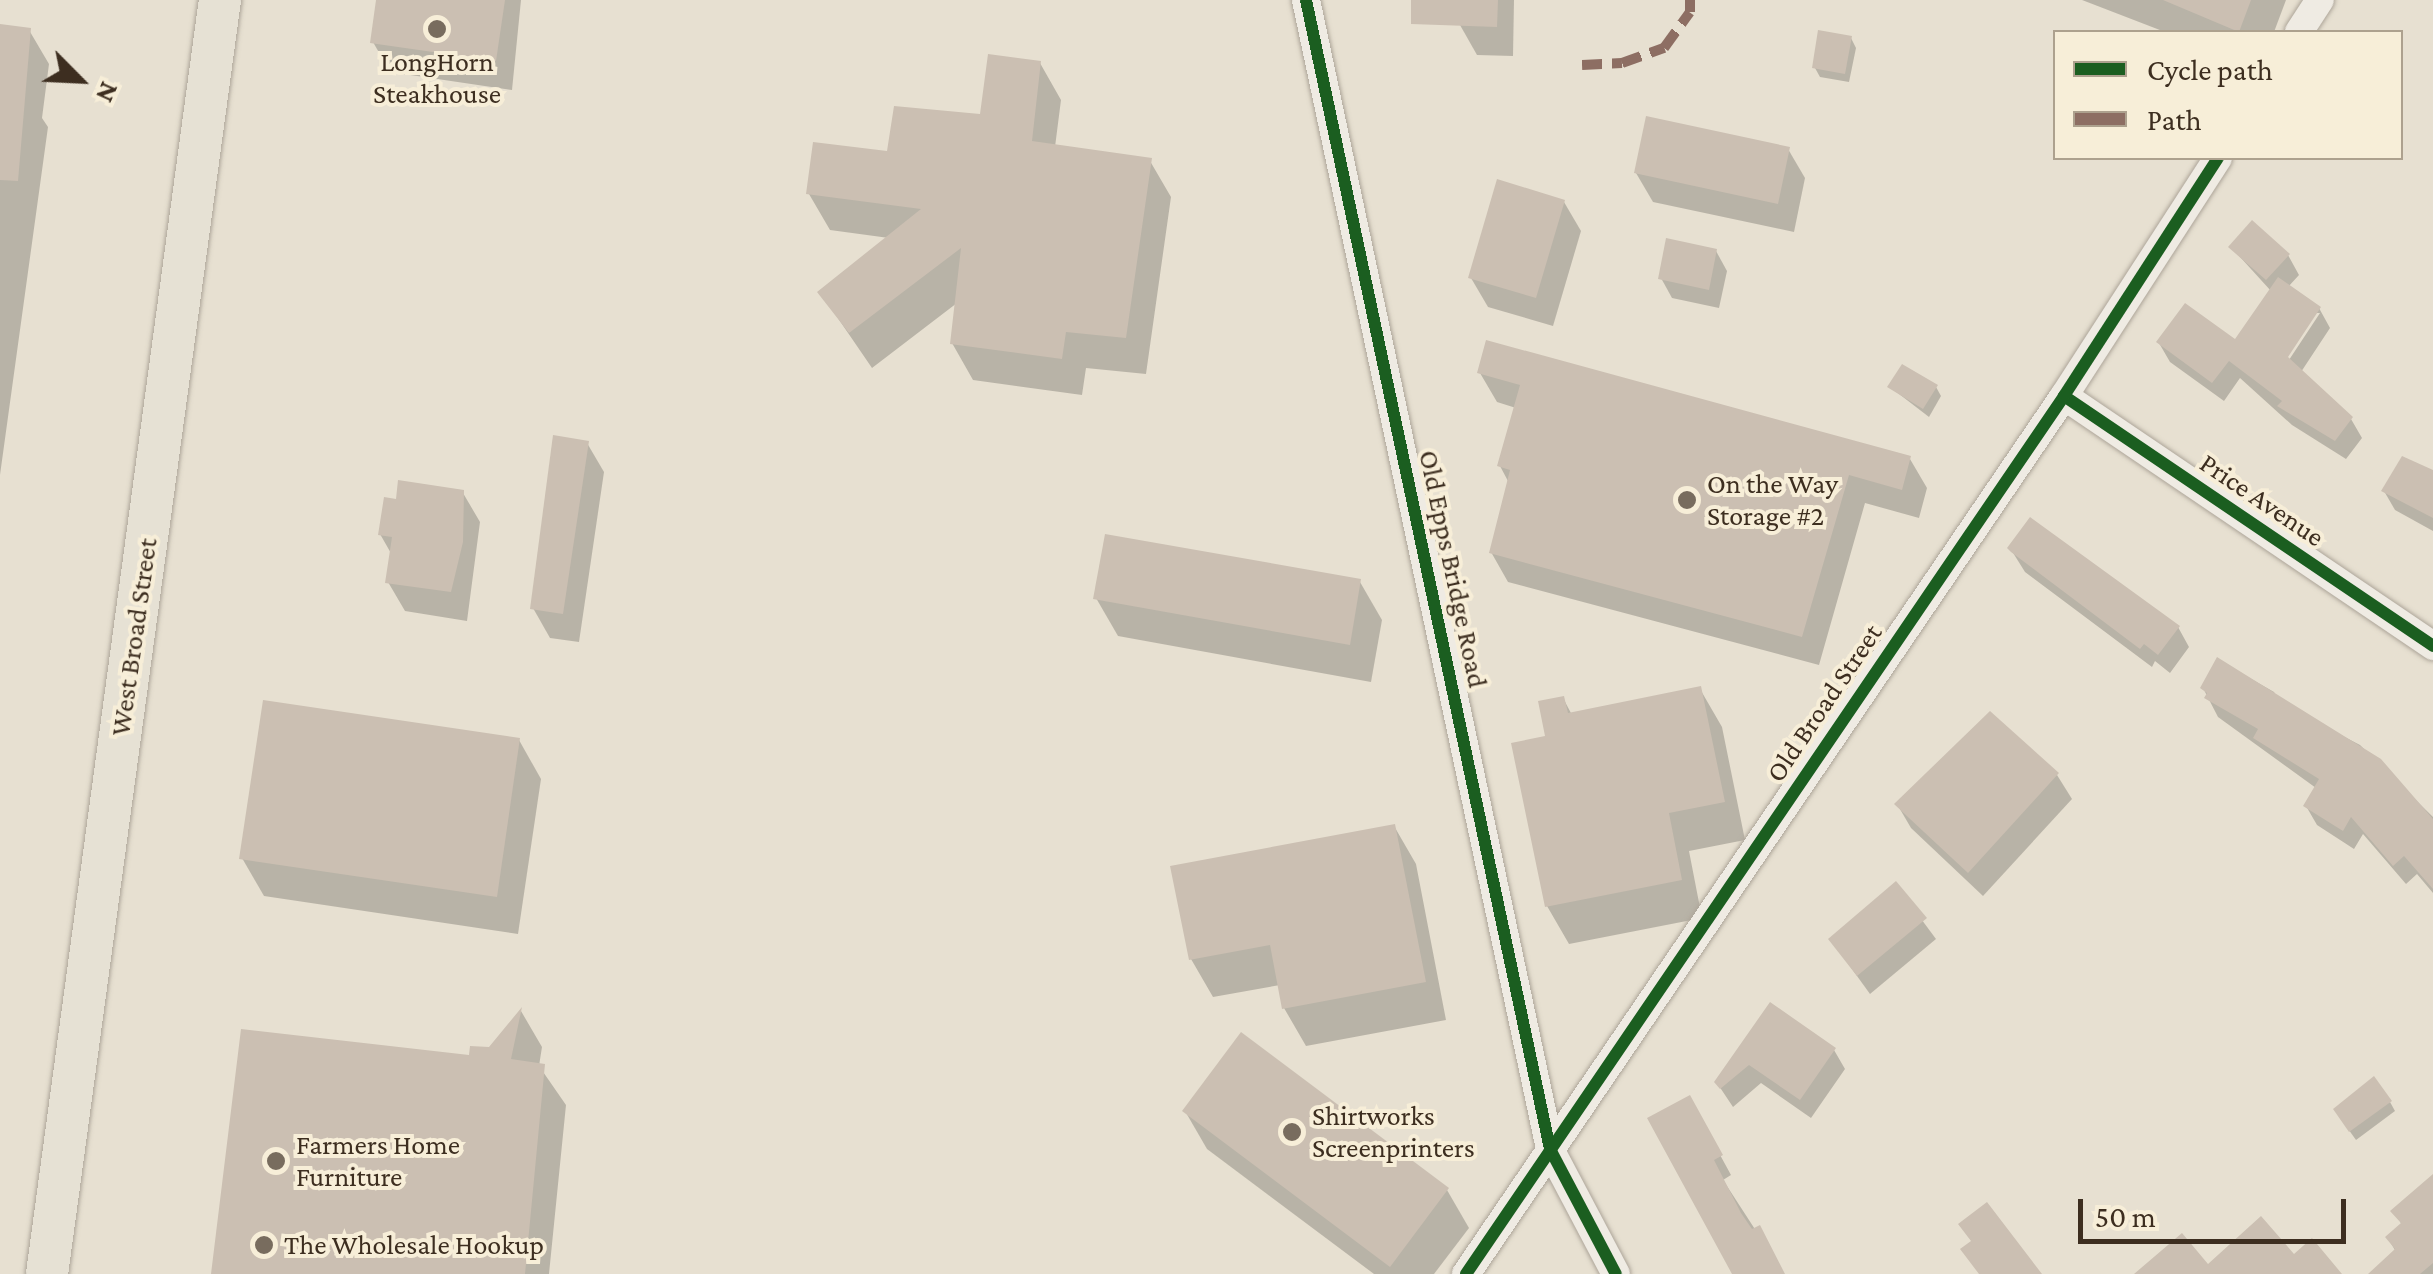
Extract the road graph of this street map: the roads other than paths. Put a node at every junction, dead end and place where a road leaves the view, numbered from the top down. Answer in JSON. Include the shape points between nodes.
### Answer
{"nodes":[{"id":1,"x":220,"y":0,"type":"edge"},
{"id":2,"x":1306,"y":0,"type":"edge"},
{"id":3,"x":2320,"y":0,"type":"edge"},
{"id":4,"x":2300,"y":30,"type":"edge"},
{"id":5,"x":2217,"y":160,"type":"edge"},
{"id":6,"x":2064,"y":396,"type":"junction"},
{"id":7,"x":2433,"y":646,"type":"edge"},
{"id":8,"x":1550,"y":1149,"type":"junction"},
{"id":9,"x":47,"y":1274,"type":"edge"},
{"id":10,"x":1466,"y":1274,"type":"edge"},
{"id":11,"x":1616,"y":1274,"type":"edge"}],
"edges":[{"from":1,"to":9,"type":"main road","name":"West Broad Street"},
{"from":2,"to":8,"type":"street","name":"Old Epps Bridge Road"},
{"from":3,"to":4,"type":"street"},
{"from":5,"to":6,"type":"street","name":"Old Broad Street"},
{"from":6,"to":7,"type":"street","name":"Price Avenue"},
{"from":6,"to":8,"type":"street","name":"Old Broad Street"},
{"from":8,"to":10,"type":"street","name":"Old Broad Street"},
{"from":8,"to":11,"type":"street","name":"Old Epps Bridge Road"}]}
